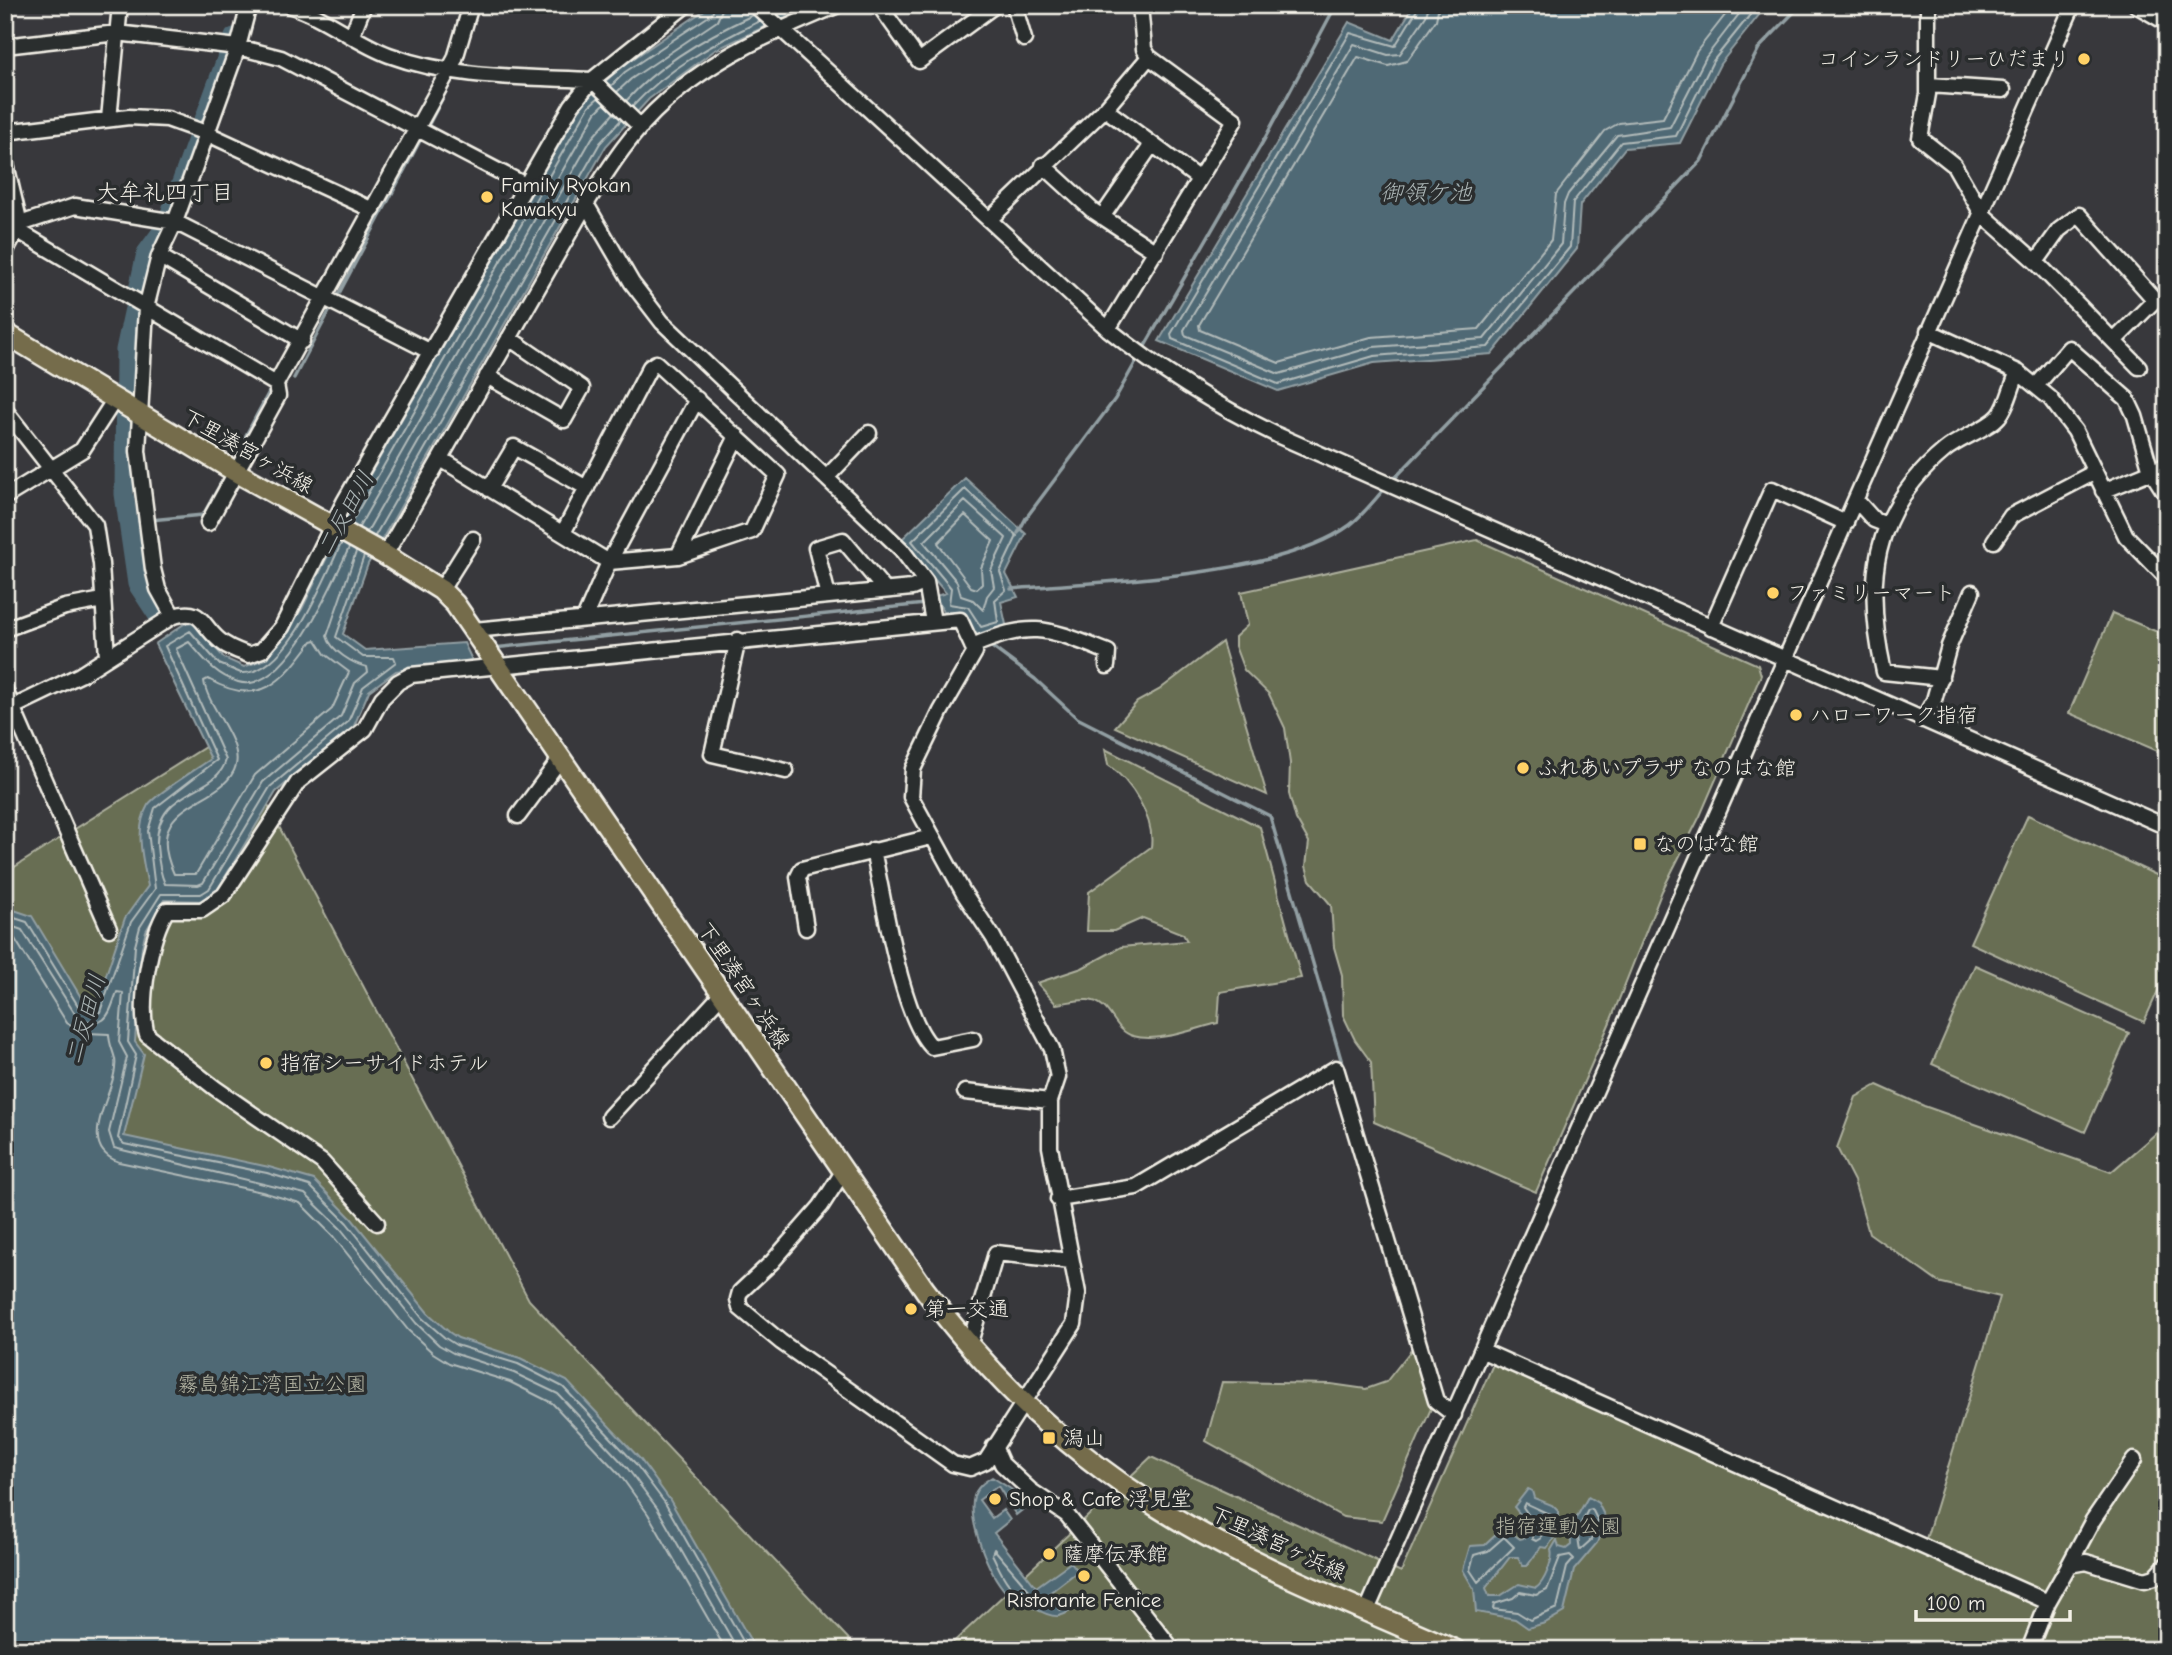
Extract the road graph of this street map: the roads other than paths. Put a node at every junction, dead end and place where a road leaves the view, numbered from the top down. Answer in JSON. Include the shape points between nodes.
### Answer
{"nodes":[{"id":1,"x":120,"y":5,"type":"edge"},
{"id":2,"x":249,"y":5,"type":"edge"},
{"id":3,"x":288,"y":5,"type":"edge"},
{"id":4,"x":363,"y":5,"type":"edge"},
{"id":5,"x":471,"y":5,"type":"edge"},
{"id":6,"x":686,"y":5,"type":"edge"},
{"id":7,"x":755,"y":5,"type":"edge"},
{"id":8,"x":838,"y":5,"type":"edge"},
{"id":9,"x":879,"y":5,"type":"edge"},
{"id":10,"x":995,"y":5,"type":"edge"},
{"id":11,"x":1014,"y":5,"type":"edge"},
{"id":12,"x":1140,"y":5,"type":"edge"},
{"id":13,"x":1928,"y":5,"type":"edge"},
{"id":14,"x":2073,"y":5,"type":"edge"},
{"id":15,"x":2136,"y":5,"type":"edge"},
{"id":16,"x":2167,"y":23,"type":"edge"},
{"id":17,"x":783,"y":28,"type":"junction"},
{"id":18,"x":117,"y":33,"type":"junction"},
{"id":19,"x":352,"y":35,"type":"junction"},
{"id":20,"x":1024,"y":39,"type":"dead end"},
{"id":21,"x":5,"y":46,"type":"edge"},
{"id":22,"x":233,"y":47,"type":"junction"},
{"id":23,"x":1149,"y":57,"type":"junction"},
{"id":24,"x":454,"y":73,"type":"junction"},
{"id":25,"x":592,"y":80,"type":"junction"},
{"id":26,"x":1929,"y":85,"type":"junction"},
{"id":27,"x":2003,"y":90,"type":"dead end"},
{"id":28,"x":1105,"y":109,"type":"junction"},
{"id":29,"x":109,"y":119,"type":"junction"},
{"id":30,"x":641,"y":127,"type":"junction"},
{"id":31,"x":422,"y":130,"type":"junction"},
{"id":32,"x":202,"y":131,"type":"junction"},
{"id":33,"x":5,"y":132,"type":"edge"},
{"id":34,"x":1151,"y":146,"type":"junction"},
{"id":35,"x":5,"y":160,"type":"edge"},
{"id":36,"x":1043,"y":165,"type":"junction"},
{"id":37,"x":1199,"y":179,"type":"junction"},
{"id":38,"x":527,"y":186,"type":"junction"},
{"id":39,"x":586,"y":204,"type":"junction"},
{"id":40,"x":373,"y":210,"type":"junction"},
{"id":41,"x":1982,"y":214,"type":"junction"},
{"id":42,"x":1102,"y":217,"type":"junction"},
{"id":43,"x":989,"y":220,"type":"junction"},
{"id":44,"x":170,"y":221,"type":"junction"},
{"id":45,"x":14,"y":226,"type":"edge"},
{"id":46,"x":5,"y":252,"type":"edge"},
{"id":47,"x":1156,"y":252,"type":"junction"},
{"id":48,"x":159,"y":256,"type":"junction"},
{"id":49,"x":2036,"y":262,"type":"junction"},
{"id":50,"x":331,"y":300,"type":"junction"},
{"id":51,"x":146,"y":308,"type":"junction"},
{"id":52,"x":1108,"y":329,"type":"junction"},
{"id":53,"x":1928,"y":331,"type":"junction"},
{"id":54,"x":5,"y":333,"type":"edge"},
{"id":55,"x":509,"y":338,"type":"junction"},
{"id":56,"x":302,"y":341,"type":"junction"},
{"id":57,"x":2114,"y":341,"type":"junction"},
{"id":58,"x":431,"y":352,"type":"junction"},
{"id":59,"x":2139,"y":367,"type":"dead end"},
{"id":60,"x":2018,"y":372,"type":"junction"},
{"id":61,"x":487,"y":376,"type":"junction"},
{"id":62,"x":276,"y":384,"type":"junction"},
{"id":63,"x":2036,"y":386,"type":"junction"},
{"id":64,"x":697,"y":399,"type":"junction"},
{"id":65,"x":117,"y":400,"type":"junction"},
{"id":66,"x":5,"y":410,"type":"edge"},
{"id":67,"x":140,"y":414,"type":"junction"},
{"id":68,"x":869,"y":433,"type":"dead end"},
{"id":69,"x":737,"y":436,"type":"junction"},
{"id":70,"x":440,"y":459,"type":"junction"},
{"id":71,"x":2167,"y":465,"type":"edge"},
{"id":72,"x":50,"y":470,"type":"junction"},
{"id":73,"x":2151,"y":471,"type":"junction"},
{"id":74,"x":236,"y":472,"type":"junction"},
{"id":75,"x":2095,"y":472,"type":"junction"},
{"id":76,"x":826,"y":478,"type":"junction"},
{"id":77,"x":587,"y":488,"type":"junction"},
{"id":78,"x":489,"y":489,"type":"junction"},
{"id":79,"x":2103,"y":491,"type":"junction"},
{"id":80,"x":2167,"y":496,"type":"edge"},
{"id":81,"x":5,"y":497,"type":"edge"},
{"id":82,"x":1856,"y":500,"type":"junction"},
{"id":83,"x":208,"y":523,"type":"dead end"},
{"id":84,"x":1846,"y":523,"type":"junction"},
{"id":85,"x":1886,"y":525,"type":"junction"},
{"id":86,"x":335,"y":527,"type":"junction"},
{"id":87,"x":563,"y":533,"type":"junction"},
{"id":88,"x":473,"y":539,"type":"dead end"},
{"id":89,"x":1994,"y":541,"type":"dead end"},
{"id":90,"x":386,"y":555,"type":"junction"},
{"id":91,"x":678,"y":556,"type":"junction"},
{"id":92,"x":609,"y":562,"type":"junction"},
{"id":93,"x":2167,"y":578,"type":"edge"},
{"id":94,"x":928,"y":587,"type":"junction"},
{"id":95,"x":440,"y":590,"type":"junction"},
{"id":96,"x":884,"y":590,"type":"junction"},
{"id":97,"x":1972,"y":592,"type":"dead end"},
{"id":98,"x":828,"y":596,"type":"junction"},
{"id":99,"x":103,"y":600,"type":"junction"},
{"id":100,"x":173,"y":616,"type":"junction"},
{"id":101,"x":584,"y":619,"type":"junction"},
{"id":102,"x":933,"y":620,"type":"junction"},
{"id":103,"x":1711,"y":627,"type":"junction"},
{"id":104,"x":5,"y":629,"type":"edge"},
{"id":105,"x":474,"y":630,"type":"junction"},
{"id":106,"x":738,"y":640,"type":"junction"},
{"id":107,"x":972,"y":646,"type":"junction"},
{"id":108,"x":107,"y":657,"type":"junction"},
{"id":109,"x":1785,"y":659,"type":"junction"},
{"id":110,"x":496,"y":664,"type":"junction"},
{"id":111,"x":1107,"y":667,"type":"dead end"},
{"id":112,"x":1941,"y":678,"type":"junction"},
{"id":113,"x":5,"y":690,"type":"edge"},
{"id":114,"x":10,"y":709,"type":"edge"},
{"id":115,"x":1923,"y":720,"type":"junction"},
{"id":116,"x":561,"y":758,"type":"junction"},
{"id":117,"x":786,"y":771,"type":"dead end"},
{"id":118,"x":518,"y":816,"type":"dead end"},
{"id":119,"x":2167,"y":827,"type":"edge"},
{"id":120,"x":931,"y":837,"type":"junction"},
{"id":121,"x":873,"y":850,"type":"junction"},
{"id":122,"x":806,"y":928,"type":"dead end"},
{"id":123,"x":109,"y":929,"type":"dead end"},
{"id":124,"x":722,"y":994,"type":"junction"},
{"id":125,"x":973,"y":1039,"type":"dead end"},
{"id":126,"x":965,"y":1092,"type":"dead end"},
{"id":127,"x":1050,"y":1101,"type":"junction"},
{"id":128,"x":610,"y":1117,"type":"dead end"},
{"id":129,"x":843,"y":1172,"type":"junction"},
{"id":130,"x":1058,"y":1199,"type":"junction"},
{"id":131,"x":377,"y":1223,"type":"dead end"},
{"id":132,"x":1070,"y":1261,"type":"junction"},
{"id":133,"x":969,"y":1346,"type":"junction"},
{"id":134,"x":1483,"y":1352,"type":"junction"},
{"id":135,"x":1023,"y":1403,"type":"junction"},
{"id":136,"x":1454,"y":1415,"type":"junction"},
{"id":137,"x":994,"y":1446,"type":"junction"},
{"id":138,"x":2134,"y":1460,"type":"dead end"},
{"id":139,"x":2167,"y":1564,"type":"edge"},
{"id":140,"x":2069,"y":1565,"type":"junction"},
{"id":141,"x":2048,"y":1602,"type":"junction"},
{"id":142,"x":1367,"y":1610,"type":"junction"},
{"id":143,"x":1174,"y":1650,"type":"edge"},
{"id":144,"x":1455,"y":1650,"type":"edge"},
{"id":145,"x":2029,"y":1650,"type":"edge"}],
"edges":[{"from":1,"to":18,"type":"street"},
{"from":2,"to":22,"type":"street"},
{"from":3,"to":19,"type":"street"},
{"from":4,"to":19,"type":"street"},
{"from":5,"to":24,"type":"street"},
{"from":6,"to":25,"type":"street"},
{"from":7,"to":17,"type":"street"},
{"from":8,"to":17,"type":"street"},
{"from":9,"to":10,"type":"street","via":[[919,61]]},
{"from":11,"to":20,"type":"street"},
{"from":12,"to":23,"type":"street","via":[[1144,49]]},
{"from":13,"to":26,"type":"street"},
{"from":14,"to":41,"type":"street"},
{"from":15,"to":16,"type":"street"},
{"from":17,"to":30,"type":"street","via":[[711,65]]},
{"from":17,"to":43,"type":"street"},
{"from":18,"to":21,"type":"street"},
{"from":18,"to":22,"type":"street"},
{"from":18,"to":29,"type":"street"},
{"from":19,"to":24,"type":"street","via":[[388,55]]},
{"from":22,"to":31,"type":"street","via":[[281,58]]},
{"from":22,"to":32,"type":"street"},
{"from":23,"to":28,"type":"street"},
{"from":23,"to":37,"type":"street","via":[[1235,120]]},
{"from":24,"to":25,"type":"street"},
{"from":24,"to":31,"type":"street"},
{"from":25,"to":30,"type":"street"},
{"from":25,"to":38,"type":"street"},
{"from":26,"to":27,"type":"street"},
{"from":26,"to":41,"type":"street","via":[[1920,138],[1954,165]]},
{"from":28,"to":34,"type":"street"},
{"from":28,"to":36,"type":"street"},
{"from":29,"to":32,"type":"street","via":[[146,116]]},
{"from":29,"to":33,"type":"street"},
{"from":30,"to":39,"type":"street"},
{"from":31,"to":38,"type":"street"},
{"from":31,"to":40,"type":"street"},
{"from":32,"to":40,"type":"street"},
{"from":32,"to":44,"type":"street"},
{"from":34,"to":37,"type":"street"},
{"from":34,"to":42,"type":"street"},
{"from":35,"to":45,"type":"street"},
{"from":36,"to":42,"type":"street"},
{"from":36,"to":43,"type":"street"},
{"from":37,"to":47,"type":"street"},
{"from":38,"to":58,"type":"street"},
{"from":39,"to":55,"type":"street"},
{"from":39,"to":76,"type":"street","via":[[632,283],[662,322]]},
{"from":40,"to":50,"type":"street"},
{"from":41,"to":49,"type":"street"},
{"from":41,"to":53,"type":"street"},
{"from":42,"to":47,"type":"street"},
{"from":43,"to":52,"type":"street"},
{"from":44,"to":45,"type":"street","via":[[75,206]]},
{"from":44,"to":48,"type":"street"},
{"from":44,"to":50,"type":"street"},
{"from":45,"to":46,"type":"street"},
{"from":45,"to":51,"type":"street"},
{"from":47,"to":52,"type":"street"},
{"from":48,"to":51,"type":"street"},
{"from":48,"to":56,"type":"street"},
{"from":49,"to":57,"type":"street"},
{"from":49,"to":57,"type":"street","via":[[2059,230],[2079,215],[2155,300]]},
{"from":50,"to":56,"type":"street"},
{"from":50,"to":58,"type":"street"},
{"from":51,"to":62,"type":"street"},
{"from":51,"to":67,"type":"street"},
{"from":52,"to":103,"type":"street","via":[[1150,362],[1249,422]]},
{"from":53,"to":60,"type":"street"},
{"from":53,"to":82,"type":"street"},
{"from":54,"to":65,"type":"main road","name":"下里湊宮ヶ浜線"},
{"from":55,"to":61,"type":"street"},
{"from":55,"to":61,"type":"street","via":[[582,388],[564,420]]},
{"from":56,"to":62,"type":"street"},
{"from":57,"to":59,"type":"street"},
{"from":58,"to":86,"type":"street"},
{"from":60,"to":63,"type":"street"},
{"from":60,"to":85,"type":"street","via":[[1999,416],[1952,443],[1924,467]]},
{"from":61,"to":70,"type":"street"},
{"from":62,"to":74,"type":"street","via":[[278,396]]},
{"from":63,"to":73,"type":"street","via":[[2069,348],[2127,400]]},
{"from":63,"to":75,"type":"street","via":[[2063,414]]},
{"from":64,"to":69,"type":"street"},
{"from":64,"to":77,"type":"street","via":[[656,363]]},
{"from":64,"to":92,"type":"street"},
{"from":65,"to":67,"type":"main road","name":"下里湊宮ヶ浜線"},
{"from":65,"to":72,"type":"street","via":[[82,450]]},
{"from":66,"to":72,"type":"street"},
{"from":67,"to":74,"type":"main road","name":"下里湊宮ヶ浜線"},
{"from":67,"to":100,"type":"street","via":[[138,452],[146,521],[158,589]]},
{"from":68,"to":76,"type":"street"},
{"from":69,"to":91,"type":"street"},
{"from":69,"to":91,"type":"street","via":[[778,475],[752,531]]},
{"from":70,"to":78,"type":"street"},
{"from":70,"to":90,"type":"street"},
{"from":71,"to":73,"type":"street"},
{"from":72,"to":81,"type":"street"},
{"from":72,"to":99,"type":"street","via":[[94,525]]},
{"from":73,"to":79,"type":"street"},
{"from":73,"to":80,"type":"street"},
{"from":74,"to":83,"type":"street"},
{"from":74,"to":86,"type":"main road","name":"下里湊宮ヶ浜線"},
{"from":75,"to":79,"type":"street"},
{"from":75,"to":89,"type":"street","via":[[2011,516]]},
{"from":76,"to":94,"type":"street","via":[[901,549]]},
{"from":77,"to":78,"type":"street","via":[[514,447]]},
{"from":77,"to":87,"type":"street"},
{"from":78,"to":87,"type":"street"},
{"from":79,"to":93,"type":"street","via":[[2126,536]]},
{"from":82,"to":84,"type":"street"},
{"from":82,"to":85,"type":"street","via":[[1874,520]]},
{"from":84,"to":103,"type":"street","via":[[1772,489]]},
{"from":84,"to":109,"type":"street"},
{"from":85,"to":112,"type":"street","via":[[1873,585],[1874,626],[1884,672]]},
{"from":86,"to":90,"type":"main road","name":"下里湊宮ヶ浜線"},
{"from":86,"to":100,"type":"street","via":[[282,628],[255,654],[218,640],[189,611]]},
{"from":87,"to":92,"type":"street"},
{"from":88,"to":95,"type":"street"},
{"from":90,"to":95,"type":"main road","name":"下里湊宮ヶ浜線"},
{"from":91,"to":92,"type":"street"},
{"from":92,"to":101,"type":"street"},
{"from":94,"to":96,"type":"street"},
{"from":94,"to":102,"type":"street"},
{"from":95,"to":105,"type":"main road","name":"下里湊宮ヶ浜線"},
{"from":96,"to":98,"type":"street"},
{"from":96,"to":98,"type":"street","via":[[843,540],[816,548]]},
{"from":97,"to":112,"type":"street"},
{"from":98,"to":101,"type":"street"},
{"from":99,"to":104,"type":"street","via":[[65,607]]},
{"from":99,"to":108,"type":"street"},
{"from":100,"to":108,"type":"street"},
{"from":101,"to":105,"type":"street"},
{"from":102,"to":106,"type":"street"},
{"from":102,"to":107,"type":"street","via":[[960,620]]},
{"from":103,"to":109,"type":"street"},
{"from":105,"to":110,"type":"main road","name":"下里湊宮ヶ浜線"},
{"from":106,"to":110,"type":"street"},
{"from":106,"to":117,"type":"street","via":[[712,754]]},
{"from":107,"to":111,"type":"street","via":[[1008,631],[1040,629],[1108,652]]},
{"from":107,"to":120,"type":"street","via":[[975,652],[968,668],[913,769],[911,797]]},
{"from":108,"to":114,"type":"street"},
{"from":109,"to":115,"type":"street"},
{"from":109,"to":134,"type":"street"},
{"from":110,"to":116,"type":"main road","name":"下里湊宮ヶ浜線"},
{"from":110,"to":131,"type":"street","via":[[411,674],[398,682],[382,698],[365,729],[298,782],[223,895],[202,910],[167,910],[150,949],[146,1035],[322,1162]]},
{"from":112,"to":115,"type":"street"},
{"from":113,"to":114,"type":"street"},
{"from":114,"to":123,"type":"street"},
{"from":115,"to":119,"type":"street"},
{"from":116,"to":118,"type":"street"},
{"from":116,"to":124,"type":"main road","name":"下里湊宮ヶ浜線"},
{"from":120,"to":121,"type":"street"},
{"from":120,"to":127,"type":"street","via":[[993,937],[1052,1049],[1058,1077]]},
{"from":121,"to":122,"type":"street","via":[[803,869],[798,877]]},
{"from":121,"to":125,"type":"street","via":[[900,970],[921,1037],[932,1047]]},
{"from":124,"to":128,"type":"street"},
{"from":124,"to":129,"type":"main road","name":"下里湊宮ヶ浜線"},
{"from":126,"to":127,"type":"street"},
{"from":127,"to":130,"type":"street","via":[[1050,1147]]},
{"from":129,"to":133,"type":"main road","name":"下里湊宮ヶ浜線"},
{"from":129,"to":137,"type":"street","via":[[821,1206],[740,1292],[740,1308],[958,1467],[986,1461]]},
{"from":130,"to":132,"type":"street"},
{"from":130,"to":136,"type":"street","via":[[1136,1187],[1336,1068],[1436,1401]]},
{"from":132,"to":133,"type":"street","via":[[996,1254]]},
{"from":132,"to":135,"type":"street","via":[[1079,1293],[1074,1324]]},
{"from":133,"to":135,"type":"main road","name":"下里湊宮ヶ浜線"},
{"from":134,"to":136,"type":"street"},
{"from":134,"to":141,"type":"street"},
{"from":135,"to":137,"type":"street"},
{"from":135,"to":142,"type":"main road","name":"下里湊宮ヶ浜線","via":[[1160,1510]]},
{"from":136,"to":142,"type":"street"},
{"from":137,"to":143,"type":"street","via":[[1002,1464],[1066,1515]]},
{"from":138,"to":140,"type":"street"},
{"from":139,"to":140,"type":"street","via":[[2145,1580],[2086,1562]]},
{"from":140,"to":141,"type":"street"},
{"from":141,"to":145,"type":"street"},
{"from":142,"to":144,"type":"main road","name":"下里湊宮ヶ浜線"}]}
